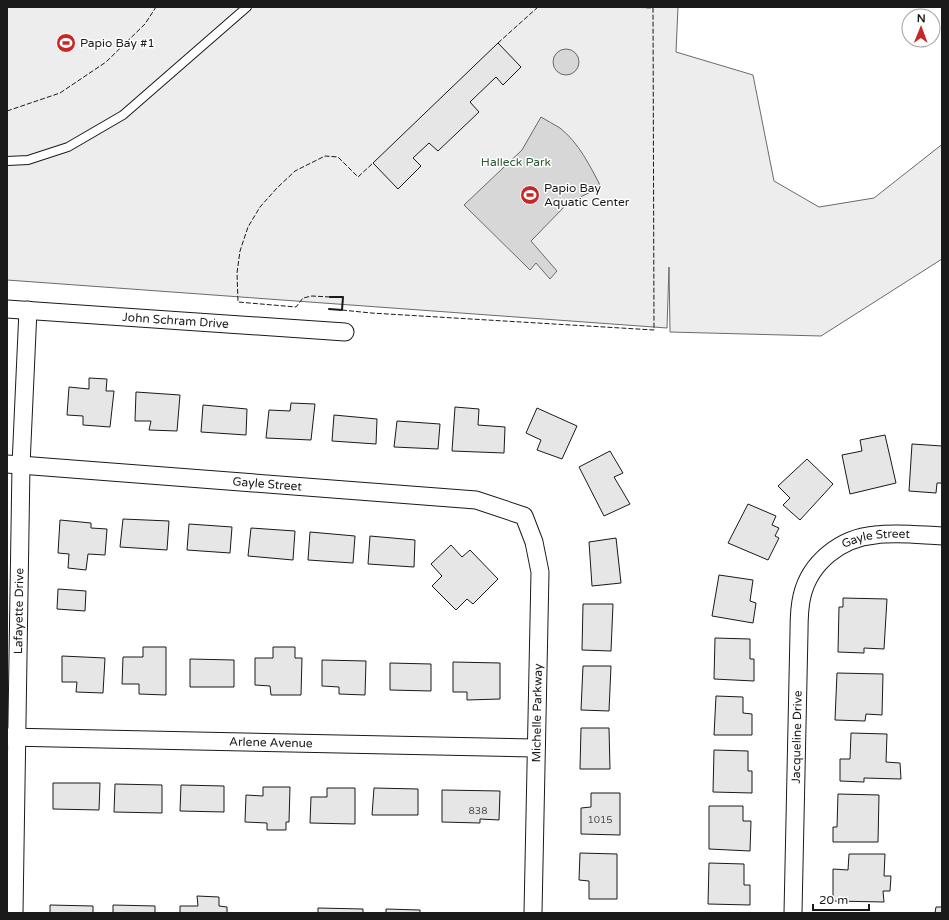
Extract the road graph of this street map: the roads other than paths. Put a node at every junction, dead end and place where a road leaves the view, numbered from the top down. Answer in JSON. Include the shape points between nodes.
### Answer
{"nodes":[{"id":1,"x":246,"y":7,"type":"edge"},
{"id":2,"x":7,"y":161,"type":"edge"},
{"id":3,"x":7,"y":308,"type":"edge"},
{"id":4,"x":28,"y":310,"type":"junction"},
{"id":5,"x":345,"y":332,"type":"dead end"},
{"id":6,"x":14,"y":464,"type":"edge"},
{"id":7,"x":524,"y":516,"type":"joint"},
{"id":8,"x":942,"y":536,"type":"edge"},
{"id":9,"x":818,"y":565,"type":"joint"},
{"id":10,"x":12,"y":737,"type":"edge"},
{"id":11,"x":536,"y":748,"type":"junction"},
{"id":12,"x":14,"y":913,"type":"edge"},
{"id":13,"x":533,"y":913,"type":"edge"},
{"id":14,"x":793,"y":913,"type":"edge"}],
"edges":[{"from":1,"to":2,"type":"lane","via":[[123,115],[68,147],[28,160]]},
{"from":3,"to":4,"type":"street","name":"John Schram Drive"},
{"from":4,"to":5,"type":"street","name":"John Schram Drive"},
{"from":4,"to":6,"type":"street","name":"Lafayette Drive"},
{"from":6,"to":7,"type":"street","name":"Gayle Street","via":[[476,500]]},
{"from":6,"to":10,"type":"street","name":"Lafayette Drive"},
{"from":7,"to":11,"type":"street","name":"Michelle Parkway","via":[[534,542],[540,572]]},
{"from":8,"to":9,"type":"street","name":"Gayle Street","via":[[890,534],[854,539],[828,554]]},
{"from":9,"to":14,"type":"street","name":"Jacqueline Drive","via":[[808,579],[802,595],[800,612]]},
{"from":10,"to":11,"type":"street","name":"Arlene Avenue"},
{"from":10,"to":12,"type":"street","name":"Lafayette Drive"},
{"from":11,"to":13,"type":"street","name":"Michelle Parkway"}]}
